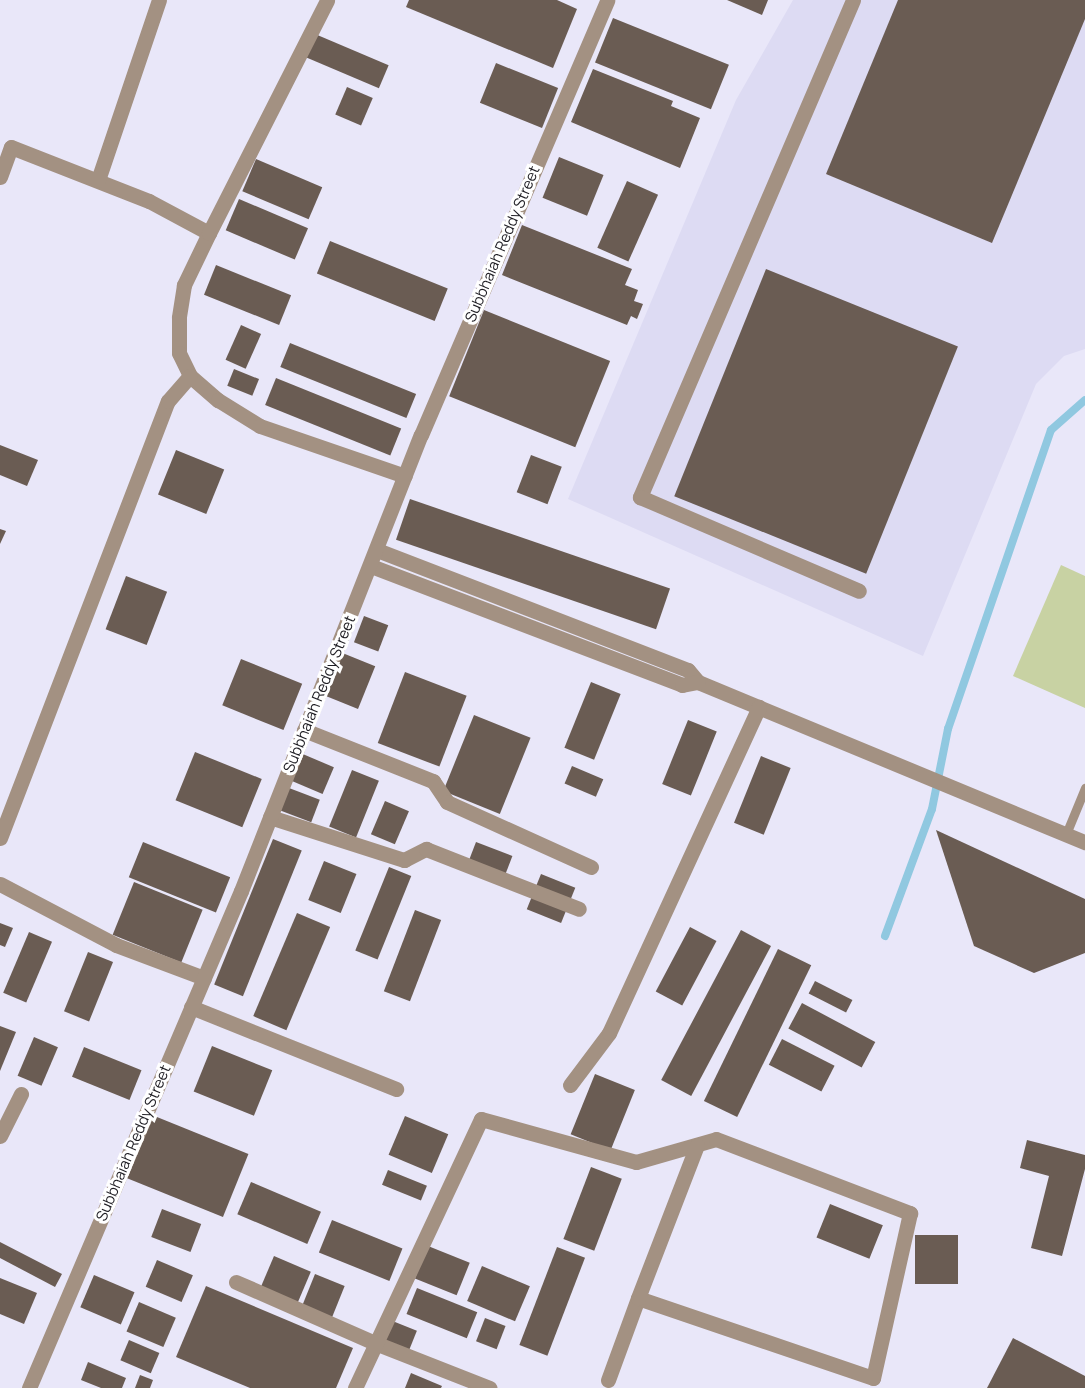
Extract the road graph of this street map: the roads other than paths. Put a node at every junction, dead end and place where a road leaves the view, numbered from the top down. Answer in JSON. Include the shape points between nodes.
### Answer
{"nodes":[{"id":1,"x":159,"y":0,"type":"edge"},
{"id":2,"x":327,"y":0,"type":"edge"},
{"id":3,"x":607,"y":0,"type":"edge"},
{"id":4,"x":853,"y":0,"type":"edge"},
{"id":5,"x":0,"y":177,"type":"edge"},
{"id":6,"x":98,"y":180,"type":"junction"},
{"id":7,"x":209,"y":233,"type":"junction"},
{"id":8,"x":190,"y":376,"type":"junction"},
{"id":9,"x":405,"y":476,"type":"junction"},
{"id":10,"x":376,"y":550,"type":"junction"},
{"id":11,"x":371,"y":566,"type":"junction"},
{"id":12,"x":859,"y":591,"type":"dead end"},
{"id":13,"x":698,"y":682,"type":"junction"},
{"id":14,"x":759,"y":707,"type":"junction"},
{"id":15,"x":304,"y":730,"type":"junction"},
{"id":16,"x":1085,"y":788,"type":"edge"},
{"id":17,"x":270,"y":818,"type":"junction"},
{"id":18,"x":1066,"y":834,"type":"junction"},
{"id":19,"x":0,"y":838,"type":"edge"},
{"id":20,"x":1085,"y":842,"type":"edge"},
{"id":21,"x":591,"y":867,"type":"dead end"},
{"id":22,"x":0,"y":884,"type":"edge"},
{"id":23,"x":579,"y":909,"type":"dead end"},
{"id":24,"x":204,"y":978,"type":"junction"},
{"id":25,"x":191,"y":1007,"type":"junction"},
{"id":26,"x":570,"y":1085,"type":"dead end"},
{"id":27,"x":396,"y":1089,"type":"dead end"},
{"id":28,"x":21,"y":1095,"type":"dead end"},
{"id":29,"x":0,"y":1136,"type":"edge"},
{"id":30,"x":697,"y":1144,"type":"junction"},
{"id":31,"x":236,"y":1282,"type":"dead end"},
{"id":32,"x":638,"y":1298,"type":"junction"},
{"id":33,"x":375,"y":1344,"type":"junction"},
{"id":34,"x":608,"y":1380,"type":"dead end"},
{"id":35,"x":29,"y":1388,"type":"edge"},
{"id":36,"x":355,"y":1388,"type":"edge"},
{"id":37,"x":490,"y":1388,"type":"edge"}],
"edges":[{"from":1,"to":6,"type":"street"},
{"from":2,"to":7,"type":"street"},
{"from":3,"to":9,"type":"street","name":"Subbhaiah Reddy Street"},
{"from":4,"to":12,"type":"street","via":[[640,497]]},
{"from":5,"to":6,"type":"street","via":[[11,147]]},
{"from":6,"to":7,"type":"street"},
{"from":7,"to":8,"type":"street","via":[[184,285],[179,318],[179,352]]},
{"from":8,"to":9,"type":"street","via":[[218,400],[260,426]]},
{"from":8,"to":19,"type":"street","via":[[168,400]]},
{"from":9,"to":10,"type":"street","name":"Subbhaiah Reddy Street"},
{"from":10,"to":11,"type":"street","name":"Subbhaiah Reddy Street"},
{"from":10,"to":13,"type":"street","via":[[688,670]]},
{"from":11,"to":13,"type":"street","via":[[682,685]]},
{"from":11,"to":15,"type":"street","name":"Subbhaiah Reddy Street"},
{"from":13,"to":14,"type":"street"},
{"from":14,"to":18,"type":"street"},
{"from":14,"to":26,"type":"street","via":[[609,1033]]},
{"from":15,"to":17,"type":"street","name":"Subbhaiah Reddy Street"},
{"from":15,"to":21,"type":"street","via":[[433,781],[447,802]]},
{"from":16,"to":18,"type":"lane"},
{"from":17,"to":23,"type":"street","via":[[404,860],[426,849]]},
{"from":17,"to":24,"type":"street","name":"Subbhaiah Reddy Street"},
{"from":18,"to":20,"type":"street"},
{"from":22,"to":24,"type":"street","via":[[116,945]]},
{"from":24,"to":25,"type":"street","name":"Subbhaiah Reddy Street"},
{"from":25,"to":27,"type":"street"},
{"from":25,"to":35,"type":"street","name":"Subbhaiah Reddy Street"},
{"from":28,"to":29,"type":"street"},
{"from":30,"to":32,"type":"street"},
{"from":30,"to":32,"type":"street","via":[[716,1139],[910,1213],[873,1378]]},
{"from":30,"to":33,"type":"street","via":[[636,1162],[481,1119]]},
{"from":31,"to":33,"type":"street"},
{"from":32,"to":34,"type":"street"},
{"from":33,"to":36,"type":"street"},
{"from":33,"to":37,"type":"street"}]}
